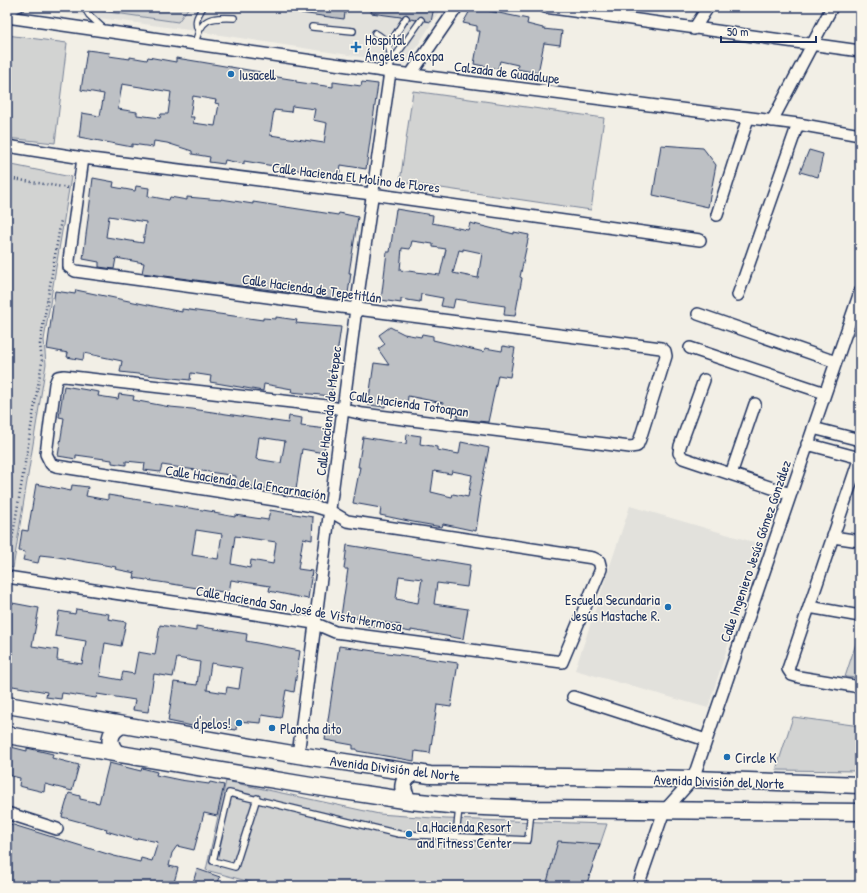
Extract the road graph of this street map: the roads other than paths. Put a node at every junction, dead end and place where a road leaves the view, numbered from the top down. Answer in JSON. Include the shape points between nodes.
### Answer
{"nodes":[{"id":1,"x":22,"y":7,"type":"edge"},
{"id":2,"x":84,"y":7,"type":"edge"},
{"id":3,"x":203,"y":7,"type":"edge"},
{"id":4,"x":457,"y":7,"type":"edge"},
{"id":5,"x":546,"y":7,"type":"edge"},
{"id":6,"x":708,"y":7,"type":"edge"},
{"id":7,"x":832,"y":7,"type":"edge"},
{"id":8,"x":577,"y":9,"type":"edge"},
{"id":9,"x":7,"y":15,"type":"edge"},
{"id":10,"x":234,"y":18,"type":"dead end"},
{"id":11,"x":406,"y":18,"type":"dead end"},
{"id":12,"x":421,"y":20,"type":"dead end"},
{"id":13,"x":312,"y":28,"type":"dead end"},
{"id":14,"x":694,"y":29,"type":"junction"},
{"id":15,"x":198,"y":30,"type":"junction"},
{"id":16,"x":107,"y":31,"type":"junction"},
{"id":17,"x":352,"y":31,"type":"dead end"},
{"id":18,"x":374,"y":33,"type":"dead end"},
{"id":19,"x":195,"y":44,"type":"junction"},
{"id":20,"x":389,"y":45,"type":"junction"},
{"id":21,"x":812,"y":45,"type":"junction"},
{"id":22,"x":860,"y":51,"type":"edge"},
{"id":23,"x":392,"y":58,"type":"junction"},
{"id":24,"x":390,"y":72,"type":"junction"},
{"id":25,"x":411,"y":74,"type":"junction"},
{"id":26,"x":748,"y":118,"type":"junction"},
{"id":27,"x":772,"y":121,"type":"junction"},
{"id":28,"x":798,"y":124,"type":"junction"},
{"id":29,"x":860,"y":135,"type":"edge"},
{"id":30,"x":7,"y":146,"type":"edge"},
{"id":31,"x":83,"y":158,"type":"junction"},
{"id":32,"x":372,"y":194,"type":"junction"},
{"id":33,"x":716,"y":215,"type":"dead end"},
{"id":34,"x":700,"y":240,"type":"dead end"},
{"id":35,"x":860,"y":292,"type":"edge"},
{"id":36,"x":738,"y":295,"type":"dead end"},
{"id":37,"x":356,"y":310,"type":"junction"},
{"id":38,"x":698,"y":314,"type":"dead end"},
{"id":39,"x":690,"y":348,"type":"dead end"},
{"id":40,"x":836,"y":362,"type":"junction"},
{"id":41,"x":704,"y":380,"type":"dead end"},
{"id":42,"x":825,"y":392,"type":"junction"},
{"id":43,"x":755,"y":404,"type":"dead end"},
{"id":44,"x":344,"y":409,"type":"junction"},
{"id":45,"x":813,"y":428,"type":"junction"},
{"id":46,"x":860,"y":440,"type":"edge"},
{"id":47,"x":808,"y":444,"type":"junction"},
{"id":48,"x":630,"y":447,"type":"joint"},
{"id":49,"x":859,"y":463,"type":"edge"},
{"id":50,"x":51,"y":464,"type":"joint"},
{"id":51,"x":731,"y":474,"type":"junction"},
{"id":52,"x":790,"y":494,"type":"junction"},
{"id":53,"x":330,"y":511,"type":"junction"},
{"id":54,"x":833,"y":537,"type":"junction"},
{"id":55,"x":860,"y":541,"type":"edge"},
{"id":56,"x":7,"y":577,"type":"edge"},
{"id":57,"x":809,"y":607,"type":"junction"},
{"id":58,"x":860,"y":616,"type":"edge"},
{"id":59,"x":314,"y":623,"type":"junction"},
{"id":60,"x":562,"y":662,"type":"joint"},
{"id":61,"x":860,"y":687,"type":"edge"},
{"id":62,"x":573,"y":697,"type":"dead end"},
{"id":63,"x":7,"y":706,"type":"edge"},
{"id":64,"x":95,"y":720,"type":"junction"},
{"id":65,"x":123,"y":725,"type":"junction"},
{"id":66,"x":7,"y":735,"type":"edge"},
{"id":67,"x":706,"y":740,"type":"junction"},
{"id":68,"x":90,"y":749,"type":"junction"},
{"id":69,"x":118,"y":754,"type":"junction"},
{"id":70,"x":298,"y":755,"type":"junction"},
{"id":71,"x":386,"y":769,"type":"junction"},
{"id":72,"x":416,"y":773,"type":"junction"},
{"id":73,"x":693,"y":779,"type":"junction"},
{"id":74,"x":860,"y":785,"type":"edge"},
{"id":75,"x":384,"y":797,"type":"junction"},
{"id":76,"x":257,"y":798,"type":"junction"},
{"id":77,"x":410,"y":801,"type":"junction"},
{"id":78,"x":459,"y":806,"type":"junction"},
{"id":79,"x":531,"y":809,"type":"junction"},
{"id":80,"x":664,"y":811,"type":"junction"},
{"id":81,"x":860,"y":812,"type":"edge"},
{"id":82,"x":7,"y":813,"type":"edge"},
{"id":83,"x":57,"y":829,"type":"dead end"},
{"id":84,"x":456,"y":836,"type":"junction"},
{"id":85,"x":638,"y":886,"type":"edge"}],
"edges":[{"from":1,"to":9,"type":"lane"},
{"from":2,"to":16,"type":"lane"},
{"from":3,"to":15,"type":"lane","via":[[196,18]]},
{"from":4,"to":25,"type":"street"},
{"from":5,"to":8,"type":"street"},
{"from":6,"to":14,"type":"street"},
{"from":7,"to":21,"type":"street"},
{"from":8,"to":14,"type":"street"},
{"from":9,"to":16,"type":"street","name":"Calzada de Guadalupe"},
{"from":10,"to":15,"type":"lane","via":[[211,18]]},
{"from":11,"to":20,"type":"lane"},
{"from":12,"to":23,"type":"lane","via":[[398,54]]},
{"from":13,"to":17,"type":"lane"},
{"from":14,"to":21,"type":"street"},
{"from":15,"to":19,"type":"lane"},
{"from":16,"to":19,"type":"street","name":"Calzada de Guadalupe"},
{"from":18,"to":20,"type":"lane","via":[[381,36]]},
{"from":19,"to":24,"type":"street","name":"Calzada de Guadalupe"},
{"from":20,"to":23,"type":"lane"},
{"from":21,"to":22,"type":"street"},
{"from":21,"to":27,"type":"street"},
{"from":23,"to":24,"type":"lane"},
{"from":24,"to":25,"type":"street","name":"Calzada de Guadalupe"},
{"from":24,"to":32,"type":"street","name":"Calle Hacienda de Metepec"},
{"from":25,"to":26,"type":"street","name":"Calzada de Guadalupe"},
{"from":26,"to":27,"type":"street","name":"Calzada de Guadalupe"},
{"from":26,"to":33,"type":"street"},
{"from":27,"to":28,"type":"street","name":"Calzada de Guadalupe"},
{"from":28,"to":29,"type":"street","name":"Calzada de Guadalupe"},
{"from":28,"to":36,"type":"street"},
{"from":30,"to":31,"type":"street","name":"Calle Hacienda El Molino de Flores"},
{"from":31,"to":32,"type":"street","name":"Calle Hacienda El Molino de Flores"},
{"from":31,"to":37,"type":"street","name":"Calle Hacienda de Tepetitlán","via":[[69,260],[69,267],[75,271]]},
{"from":32,"to":34,"type":"street","name":"Calle Hacienda El Molino de Flores"},
{"from":32,"to":37,"type":"street","name":"Calle Hacienda de Metepec"},
{"from":35,"to":40,"type":"street","name":"Calle Ingeniero Jesús Gómez González"},
{"from":37,"to":44,"type":"street","name":"Calle Hacienda de Metepec"},
{"from":37,"to":48,"type":"street","name":"Calle Hacienda de Tepetitlán","via":[[661,348],[666,356],[640,440],[637,446]]},
{"from":38,"to":40,"type":"street"},
{"from":39,"to":42,"type":"street"},
{"from":40,"to":42,"type":"street","name":"Calle Ingeniero Jesús Gómez González"},
{"from":41,"to":51,"type":"street","via":[[679,453],[683,458]]},
{"from":42,"to":45,"type":"street","name":"Calle Ingeniero Jesús Gómez González"},
{"from":43,"to":51,"type":"street"},
{"from":44,"to":48,"type":"street","name":"Calle Hacienda Totoapan","via":[[363,414]]},
{"from":44,"to":50,"type":"street","name":"Calle Hacienda Totoapan","via":[[64,376],[58,378],[55,384],[46,454]]},
{"from":44,"to":53,"type":"street","name":"Calle Hacienda de Metepec"},
{"from":45,"to":46,"type":"street"},
{"from":45,"to":47,"type":"street","name":"Calle Ingeniero Jesús Gómez González"},
{"from":47,"to":49,"type":"street"},
{"from":47,"to":52,"type":"street","name":"Calle Ingeniero Jesús Gómez González"},
{"from":49,"to":54,"type":"street"},
{"from":50,"to":53,"type":"street","name":"Calle Hacienda de la Encarnación","via":[[313,506]]},
{"from":51,"to":52,"type":"street"},
{"from":52,"to":67,"type":"street","name":"Calle Ingeniero Jesús Gómez González"},
{"from":53,"to":59,"type":"street","name":"Calle Hacienda de Metepec"},
{"from":53,"to":60,"type":"street","name":"Calle Hacienda de la Encarnación","via":[[347,521],[594,558],[599,561],[601,569]]},
{"from":54,"to":55,"type":"street"},
{"from":54,"to":57,"type":"street"},
{"from":56,"to":59,"type":"street","name":"Calle Hacienda San José de Vista Hermosa"},
{"from":57,"to":58,"type":"street"},
{"from":57,"to":61,"type":"street","via":[[788,669],[792,675]]},
{"from":59,"to":60,"type":"street","name":"Calle Hacienda San José de Vista Hermosa","via":[[335,632]]},
{"from":59,"to":70,"type":"street","name":"Calle Hacienda de Metepec"},
{"from":62,"to":67,"type":"street"},
{"from":63,"to":64,"type":"main road","name":"Avenida División del Norte"},
{"from":64,"to":65,"type":"main road","name":"Avenida División del Norte"},
{"from":64,"to":68,"type":"main road","via":[[101,728],[101,737]]},
{"from":65,"to":69,"type":"main road","via":[[114,729],[110,738],[112,747]]},
{"from":65,"to":70,"type":"main road","name":"Avenida División del Norte"},
{"from":66,"to":68,"type":"main road","name":"Avenida División del Norte"},
{"from":67,"to":73,"type":"street","name":"Calle Ingeniero Jesús Gómez González"},
{"from":68,"to":69,"type":"main road","name":"Avenida División del Norte"},
{"from":69,"to":75,"type":"main road","name":"Avenida División del Norte"},
{"from":70,"to":71,"type":"main road","name":"Avenida División del Norte"},
{"from":71,"to":72,"type":"main road","name":"Avenida División del Norte"},
{"from":71,"to":75,"type":"main road","via":[[390,772],[393,782],[391,791]]},
{"from":72,"to":73,"type":"main road","name":"Avenida División del Norte","via":[[472,777]]},
{"from":72,"to":77,"type":"main road","via":[[408,777],[403,785],[404,794]]},
{"from":73,"to":74,"type":"main road","name":"Avenida División del Norte"},
{"from":73,"to":80,"type":"street","name":"Calle Ingeniero Jesús Gómez González"},
{"from":75,"to":77,"type":"main road","name":"Avenida División del Norte"},
{"from":76,"to":76,"type":"lane","via":[[229,793],[213,860],[235,867]]},
{"from":76,"to":84,"type":"lane","via":[[399,834]]},
{"from":77,"to":78,"type":"main road","name":"Avenida División del Norte"},
{"from":78,"to":79,"type":"main road","name":"Avenida División del Norte"},
{"from":78,"to":84,"type":"lane"},
{"from":79,"to":80,"type":"main road","name":"Avenida División del Norte"},
{"from":79,"to":84,"type":"lane","via":[[528,840]]},
{"from":80,"to":81,"type":"main road","name":"Avenida División del Norte"},
{"from":80,"to":85,"type":"street"},
{"from":82,"to":83,"type":"street"}]}
